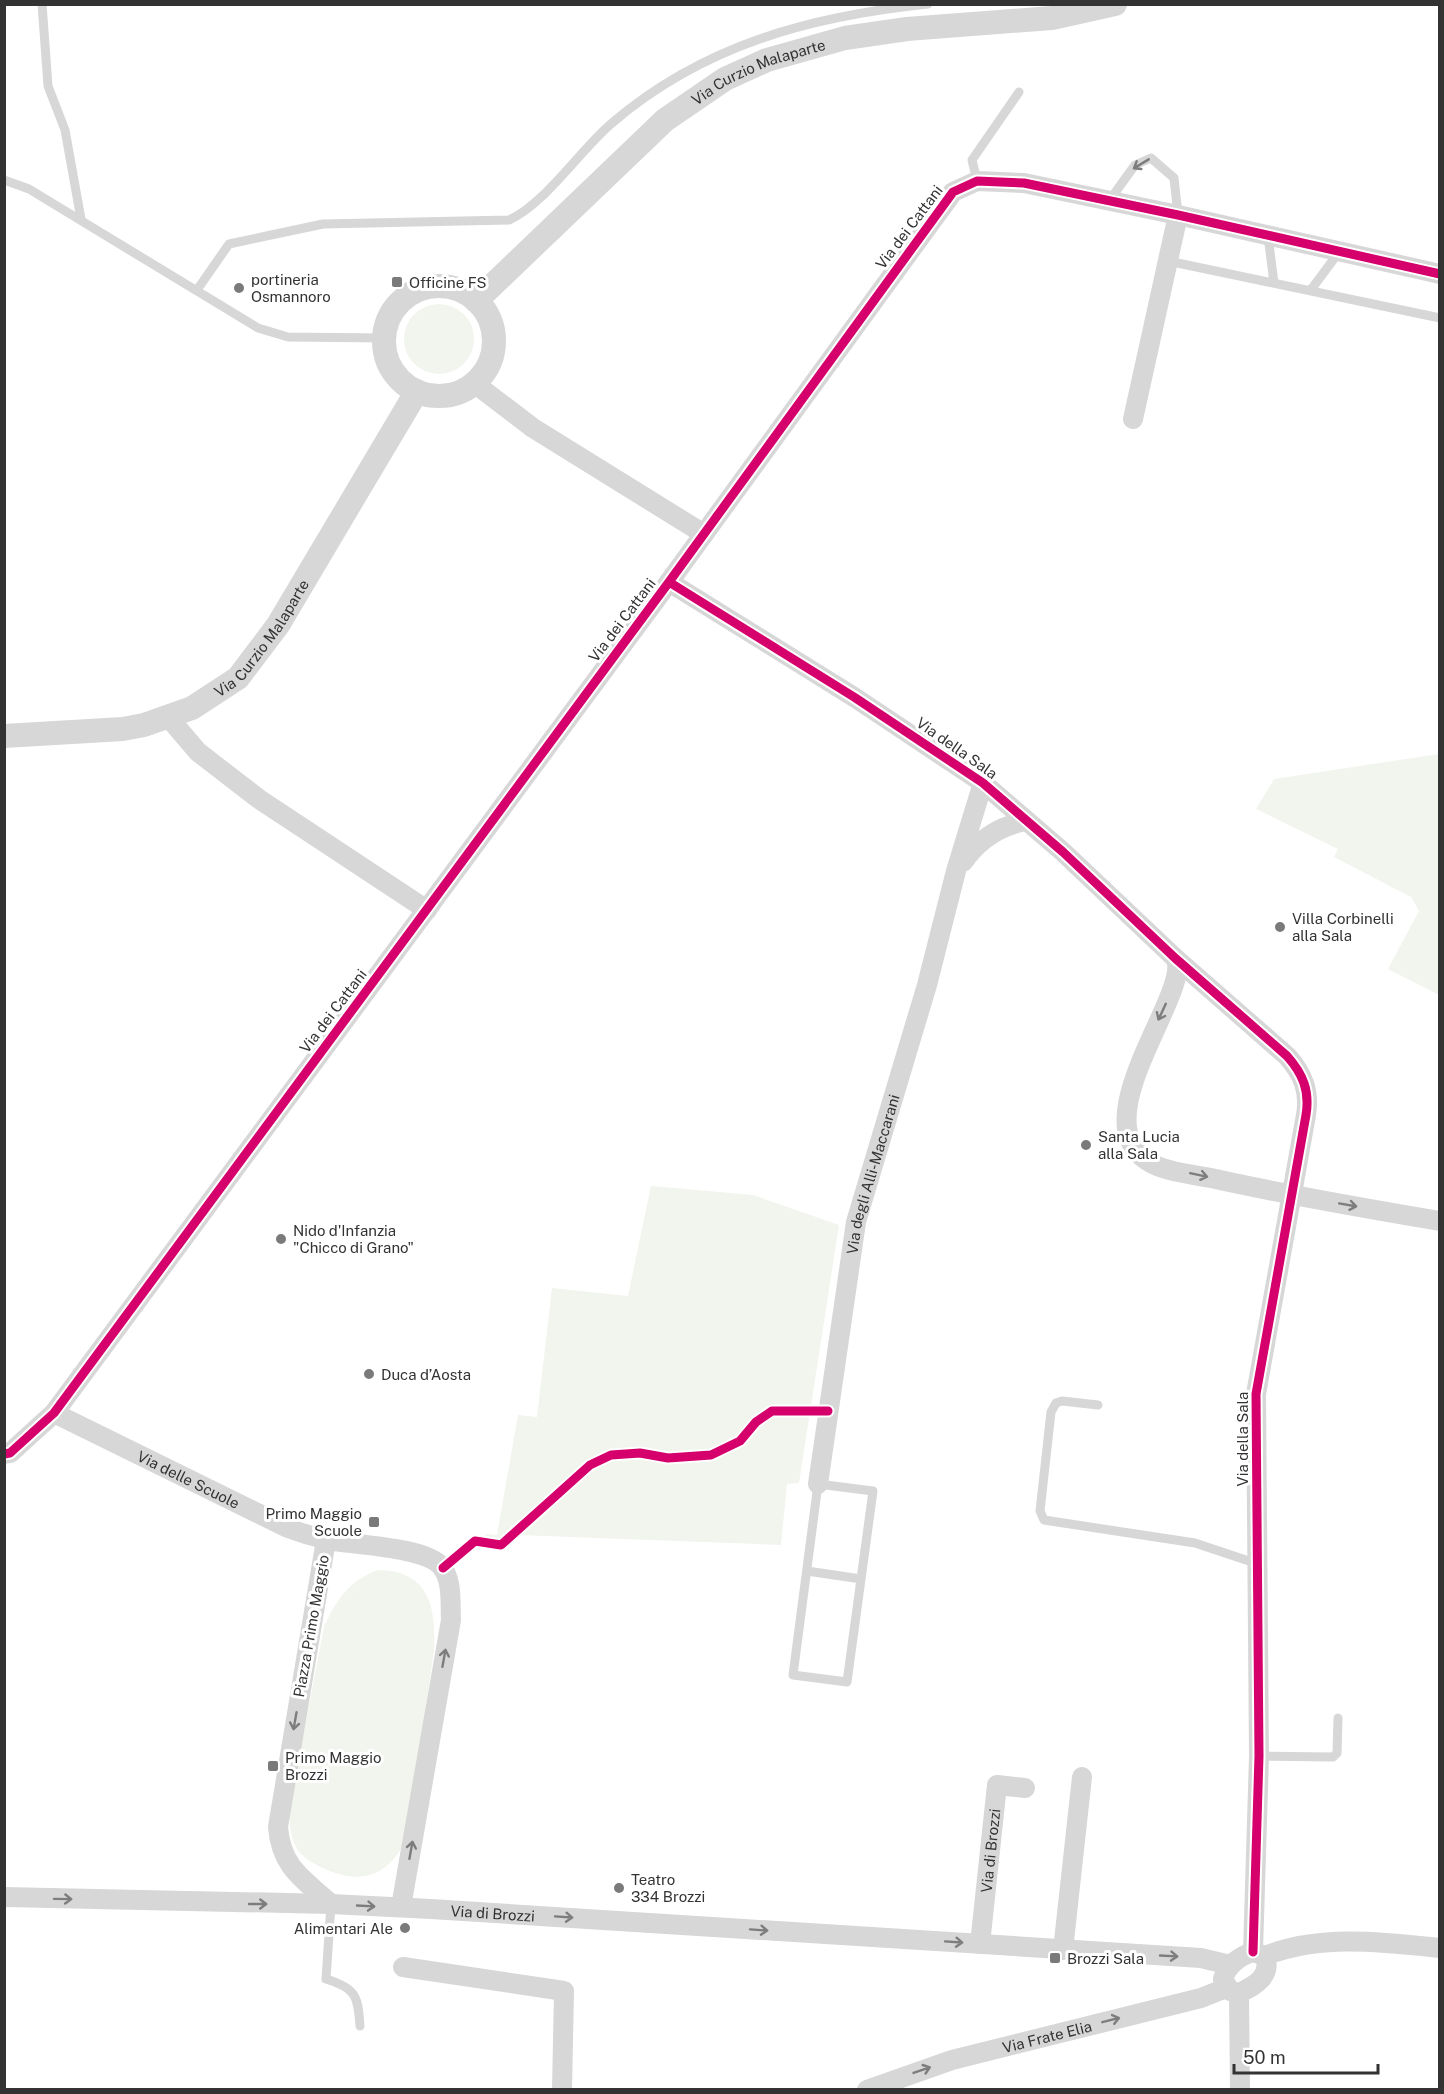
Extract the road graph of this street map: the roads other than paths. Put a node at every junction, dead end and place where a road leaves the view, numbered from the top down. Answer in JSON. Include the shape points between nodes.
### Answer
{"nodes":[{"id":1,"x":42,"y":4,"type":"edge"},
{"id":2,"x":928,"y":4,"type":"edge"},
{"id":3,"x":1115,"y":4,"type":"edge"},
{"id":4,"x":1019,"y":92,"type":"dead end"},
{"id":5,"x":4,"y":180,"type":"edge"},
{"id":6,"x":976,"y":181,"type":"junction"},
{"id":7,"x":1109,"y":201,"type":"junction"},
{"id":8,"x":1178,"y":214,"type":"junction"},
{"id":9,"x":81,"y":219,"type":"junction"},
{"id":10,"x":1268,"y":236,"type":"junction"},
{"id":11,"x":1339,"y":252,"type":"junction"},
{"id":12,"x":1168,"y":261,"type":"junction"},
{"id":13,"x":1440,"y":274,"type":"edge"},
{"id":14,"x":1274,"y":283,"type":"junction"},
{"id":15,"x":197,"y":290,"type":"junction"},
{"id":16,"x":1310,"y":291,"type":"junction"},
{"id":17,"x":476,"y":301,"type":"junction"},
{"id":18,"x":1440,"y":318,"type":"edge"},
{"id":19,"x":385,"y":338,"type":"junction"},
{"id":20,"x":474,"y":383,"type":"junction"},
{"id":21,"x":417,"y":391,"type":"junction"},
{"id":22,"x":1133,"y":419,"type":"dead end"},
{"id":23,"x":704,"y":534,"type":"junction"},
{"id":24,"x":669,"y":582,"type":"junction"},
{"id":25,"x":169,"y":718,"type":"junction"},
{"id":26,"x":4,"y":736,"type":"edge"},
{"id":27,"x":983,"y":783,"type":"junction"},
{"id":28,"x":1026,"y":821,"type":"junction"},
{"id":29,"x":956,"y":871,"type":"junction"},
{"id":30,"x":427,"y":910,"type":"junction"},
{"id":31,"x":1175,"y":958,"type":"junction"},
{"id":32,"x":1197,"y":977,"type":"junction"},
{"id":33,"x":1177,"y":978,"type":"junction"},
{"id":34,"x":1291,"y":1196,"type":"junction"},
{"id":35,"x":1440,"y":1221,"type":"edge"},
{"id":36,"x":1098,"y":1405,"type":"dead end"},
{"id":37,"x":54,"y":1413,"type":"junction"},
{"id":38,"x":4,"y":1454,"type":"edge"},
{"id":39,"x":818,"y":1484,"type":"junction"},
{"id":40,"x":326,"y":1540,"type":"junction"},
{"id":41,"x":1258,"y":1564,"type":"junction"},
{"id":42,"x":807,"y":1571,"type":"junction"},
{"id":43,"x":861,"y":1579,"type":"junction"},
{"id":44,"x":1338,"y":1718,"type":"dead end"},
{"id":45,"x":1260,"y":1756,"type":"junction"},
{"id":46,"x":1082,"y":1777,"type":"dead end"},
{"id":47,"x":1025,"y":1788,"type":"dead end"},
{"id":48,"x":4,"y":1897,"type":"edge"},
{"id":49,"x":331,"y":1904,"type":"junction"},
{"id":50,"x":401,"y":1908,"type":"junction"},
{"id":51,"x":980,"y":1944,"type":"junction"},
{"id":52,"x":1440,"y":1948,"type":"edge"},
{"id":53,"x":1063,"y":1950,"type":"junction"},
{"id":54,"x":1259,"y":1954,"type":"junction"},
{"id":55,"x":1230,"y":1965,"type":"junction"},
{"id":56,"x":403,"y":1967,"type":"dead end"},
{"id":57,"x":1233,"y":1990,"type":"junction"},
{"id":58,"x":360,"y":2026,"type":"dead end"},
{"id":59,"x":562,"y":2090,"type":"edge"},
{"id":60,"x":867,"y":2090,"type":"edge"},
{"id":61,"x":1240,"y":2090,"type":"edge"}],
"edges":[{"from":1,"to":9,"type":"lane","via":[[48,86],[65,130]]},
{"from":2,"to":15,"type":"lane","via":[[837,16],[755,40],[713,58],[648,95],[611,124],[527,210],[509,220],[323,224],[229,244]]},
{"from":3,"to":17,"type":"street","name":"Via Curzio Malaparte","via":[[1052,18],[856,36],[767,60],[725,79],[665,120]]},
{"from":4,"to":6,"type":"lane","via":[[972,160]]},
{"from":5,"to":9,"type":"lane","via":[[29,189]]},
{"from":6,"to":7,"type":"street","via":[[1024,183]]},
{"from":6,"to":23,"type":"street","name":"Via dei Cattani","via":[[953,192],[939,209]]},
{"from":7,"to":8,"type":"street"},
{"from":8,"to":7,"type":"lane","one_way":true,"via":[[1174,178],[1151,158],[1135,165]]},
{"from":8,"to":10,"type":"street"},
{"from":8,"to":12,"type":"street"},
{"from":9,"to":15,"type":"lane"},
{"from":10,"to":11,"type":"street"},
{"from":10,"to":14,"type":"lane"},
{"from":11,"to":13,"type":"street"},
{"from":11,"to":16,"type":"lane"},
{"from":12,"to":14,"type":"lane"},
{"from":12,"to":22,"type":"street"},
{"from":14,"to":16,"type":"lane"},
{"from":15,"to":19,"type":"lane","via":[[273,334]]},
{"from":16,"to":18,"type":"lane"},
{"from":17,"to":19,"type":"street","via":[[453,288],[420,290],[395,309]]},
{"from":17,"to":20,"type":"street","via":[[489,318],[494,345],[487,367]]},
{"from":19,"to":21,"type":"street","via":[[393,370]]},
{"from":20,"to":21,"type":"street","via":[[448,395]]},
{"from":20,"to":23,"type":"street","via":[[532,428]]},
{"from":21,"to":25,"type":"street","name":"Via Curzio Malaparte","via":[[250,665],[229,686]]},
{"from":23,"to":24,"type":"street","name":"Via dei Cattani"},
{"from":24,"to":27,"type":"street","name":"Via della Sala"},
{"from":24,"to":30,"type":"street","name":"Via dei Cattani"},
{"from":25,"to":26,"type":"street","name":"Via Curzio Malaparte","via":[[123,729]]},
{"from":25,"to":30,"type":"street","via":[[198,752],[259,799]]},
{"from":27,"to":28,"type":"street","name":"Via della Sala"},
{"from":27,"to":29,"type":"street","name":"Via degli Alli-Maccarani"},
{"from":28,"to":29,"type":"street","name":"Via degli Alli-Maccarani","via":[[984,838]]},
{"from":28,"to":31,"type":"street","name":"Via della Sala"},
{"from":29,"to":39,"type":"street","name":"Via degli Alli-Maccarani","via":[[927,985],[852,1239]]},
{"from":30,"to":37,"type":"street","name":"Via dei Cattani"},
{"from":31,"to":32,"type":"street","name":"Via della Sala"},
{"from":31,"to":33,"type":"street","via":[[1179,966]]},
{"from":32,"to":33,"type":"street","via":[[1186,974]]},
{"from":32,"to":34,"type":"street","name":"Via della Sala","via":[[1287,1056],[1307,1088]]},
{"from":33,"to":34,"type":"street","one_way":true,"via":[[1131,1091],[1127,1118],[1134,1148],[1146,1161],[1158,1166]]},
{"from":34,"to":35,"type":"street","one_way":true},
{"from":34,"to":41,"type":"street","name":"Via della Sala","via":[[1256,1394]]},
{"from":36,"to":41,"type":"lane","via":[[1062,1401],[1051,1412],[1041,1511],[1044,1520],[1194,1543]]},
{"from":37,"to":38,"type":"street","name":"Via dei Cattani","via":[[10,1453]]},
{"from":37,"to":40,"type":"street","name":"Via delle Scuole","via":[[288,1528]]},
{"from":39,"to":42,"type":"lane"},
{"from":39,"to":43,"type":"lane","via":[[873,1491]]},
{"from":40,"to":49,"type":"street","name":"Piazza Primo Maggio","one_way":true,"via":[[278,1827],[281,1850],[290,1865]]},
{"from":50,"to":40,"type":"street","name":"Piazza Primo Maggio","one_way":true,"via":[[451,1620],[449,1582],[439,1564],[424,1556]]},
{"from":41,"to":45,"type":"street","name":"Via della Sala"},
{"from":42,"to":43,"type":"lane"},
{"from":42,"to":43,"type":"lane","via":[[793,1675],[847,1682]]},
{"from":44,"to":45,"type":"lane","via":[[1334,1757]]},
{"from":45,"to":54,"type":"street","name":"Via della Sala"},
{"from":46,"to":53,"type":"street"},
{"from":47,"to":51,"type":"street","name":"Via di Brozzi","via":[[997,1785]]},
{"from":48,"to":49,"type":"street","name":"Via di Brozzi","one_way":true},
{"from":49,"to":50,"type":"street","name":"Via di Brozzi","one_way":true},
{"from":49,"to":58,"type":"lane","via":[[326,1979],[352,1990],[360,2008]]},
{"from":50,"to":51,"type":"street","name":"Via di Brozzi","one_way":true},
{"from":51,"to":53,"type":"street","name":"Via di Brozzi"},
{"from":52,"to":54,"type":"street","via":[[1314,1943]]},
{"from":53,"to":55,"type":"street","name":"Via di Brozzi","one_way":true,"via":[[1201,1958]]},
{"from":54,"to":55,"type":"street"},
{"from":54,"to":57,"type":"street","via":[[1267,1966],[1264,1976]]},
{"from":55,"to":57,"type":"street","via":[[1223,1979]]},
{"from":56,"to":59,"type":"street","via":[[564,1991]]},
{"from":60,"to":57,"type":"street","name":"Via Frate Elia","one_way":true,"via":[[952,2060]]},
{"from":57,"to":61,"type":"street"}]}
